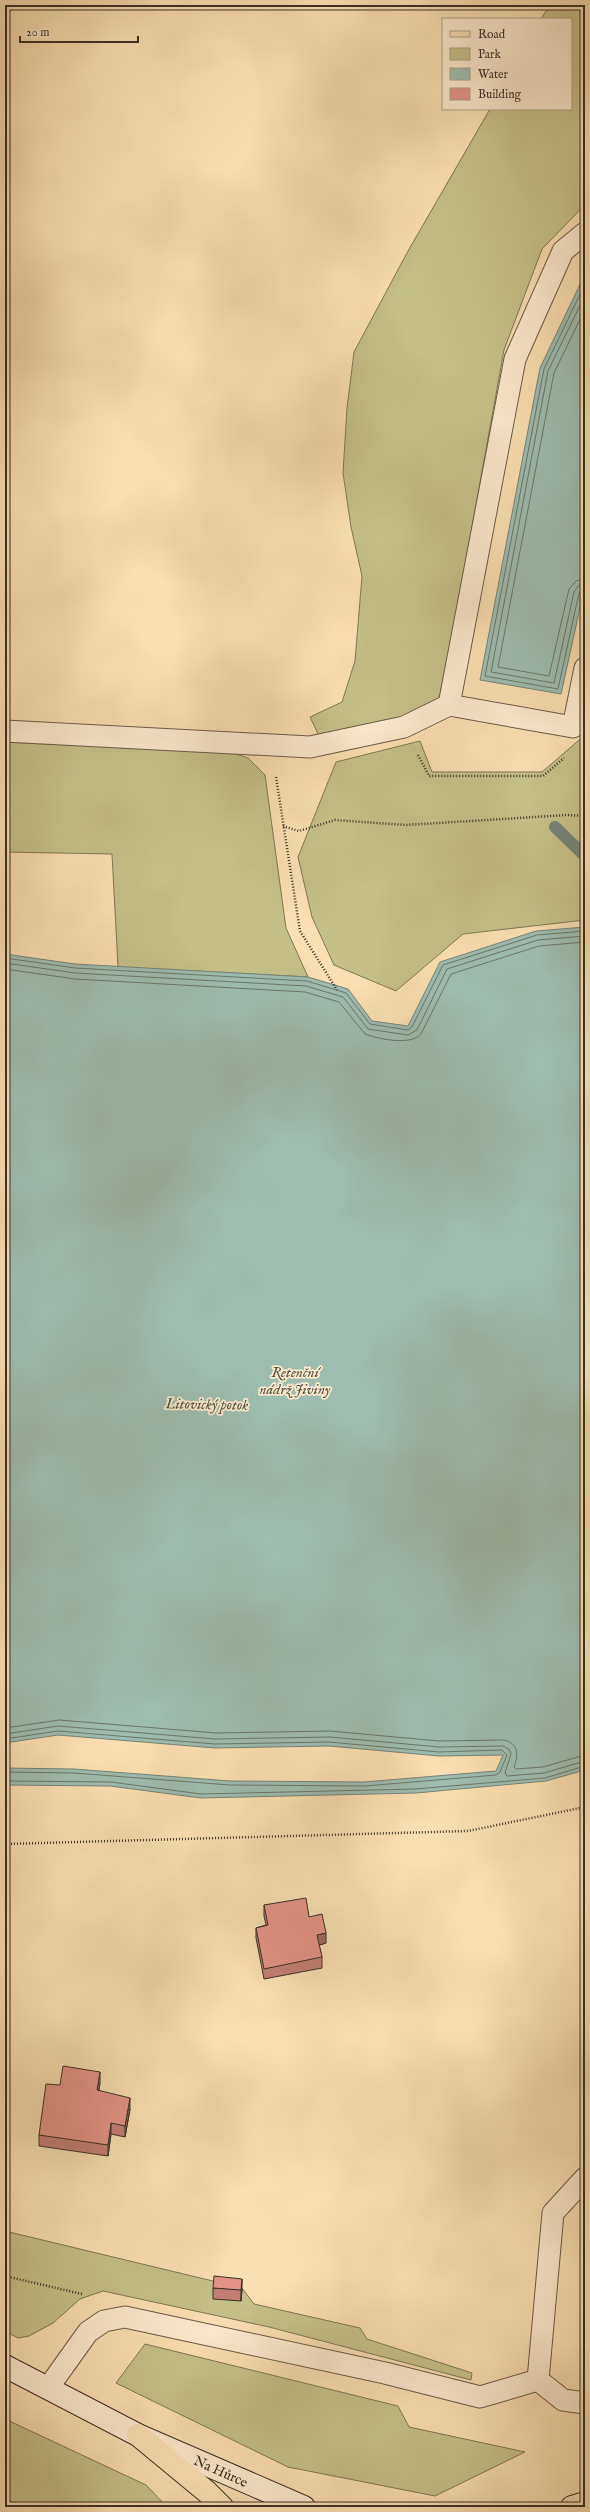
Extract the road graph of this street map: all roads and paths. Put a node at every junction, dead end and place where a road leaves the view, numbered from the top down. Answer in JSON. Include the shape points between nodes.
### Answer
{"nodes":[{"id":1,"x":585,"y":233,"type":"edge"},
{"id":2,"x":585,"y":668,"type":"edge"},
{"id":3,"x":449,"y":705,"type":"junction"},
{"id":4,"x":404,"y":728,"type":"junction"},
{"id":5,"x":5,"y":731,"type":"edge"},
{"id":6,"x":272,"y":745,"type":"junction"},
{"id":7,"x":567,"y":755,"type":"dead end"},
{"id":8,"x":585,"y":816,"type":"edge"},
{"id":9,"x":284,"y":826,"type":"junction"},
{"id":10,"x":337,"y":990,"type":"dead end"},
{"id":11,"x":585,"y":1807,"type":"edge"},
{"id":12,"x":5,"y":1844,"type":"edge"},
{"id":13,"x":585,"y":2178,"type":"edge"},
{"id":14,"x":5,"y":2276,"type":"edge"},
{"id":15,"x":82,"y":2294,"type":"dead end"},
{"id":16,"x":5,"y":2366,"type":"edge"},
{"id":17,"x":538,"y":2380,"type":"junction"},
{"id":18,"x":48,"y":2388,"type":"junction"},
{"id":19,"x":585,"y":2403,"type":"edge"},
{"id":20,"x":138,"y":2435,"type":"junction"},
{"id":21,"x":585,"y":2502,"type":"edge"},
{"id":22,"x":222,"y":2507,"type":"edge"},
{"id":23,"x":304,"y":2507,"type":"edge"},
{"id":24,"x":572,"y":2507,"type":"edge"}],
"edges":[{"from":1,"to":3,"type":"lane","via":[[563,251],[515,358]]},
{"from":2,"to":3,"type":"lane","via":[[573,728]]},
{"from":3,"to":4,"type":"lane"},
{"from":4,"to":6,"type":"lane","via":[[310,747]]},
{"from":4,"to":7,"type":"path","via":[[429,776],[543,776]]},
{"from":5,"to":6,"type":"lane"},
{"from":6,"to":9,"type":"path"},
{"from":8,"to":9,"type":"path","via":[[406,826],[335,820],[299,831]]},
{"from":9,"to":10,"type":"path","via":[[300,931]]},
{"from":11,"to":12,"type":"path","via":[[468,1831]]},
{"from":13,"to":17,"type":"lane","via":[[553,2213]]},
{"from":14,"to":15,"type":"path"},
{"from":16,"to":18,"type":"main road"},
{"from":17,"to":18,"type":"lane","via":[[480,2397],[385,2373],[125,2317],[104,2321],[88,2332]]},
{"from":17,"to":19,"type":"lane","via":[[563,2400]]},
{"from":18,"to":20,"type":"main road","name":"Na Hůrce"},
{"from":20,"to":22,"type":"main road"},
{"from":20,"to":23,"type":"main road","name":"Na Hůrce"},
{"from":21,"to":24,"type":"main road"}]}
